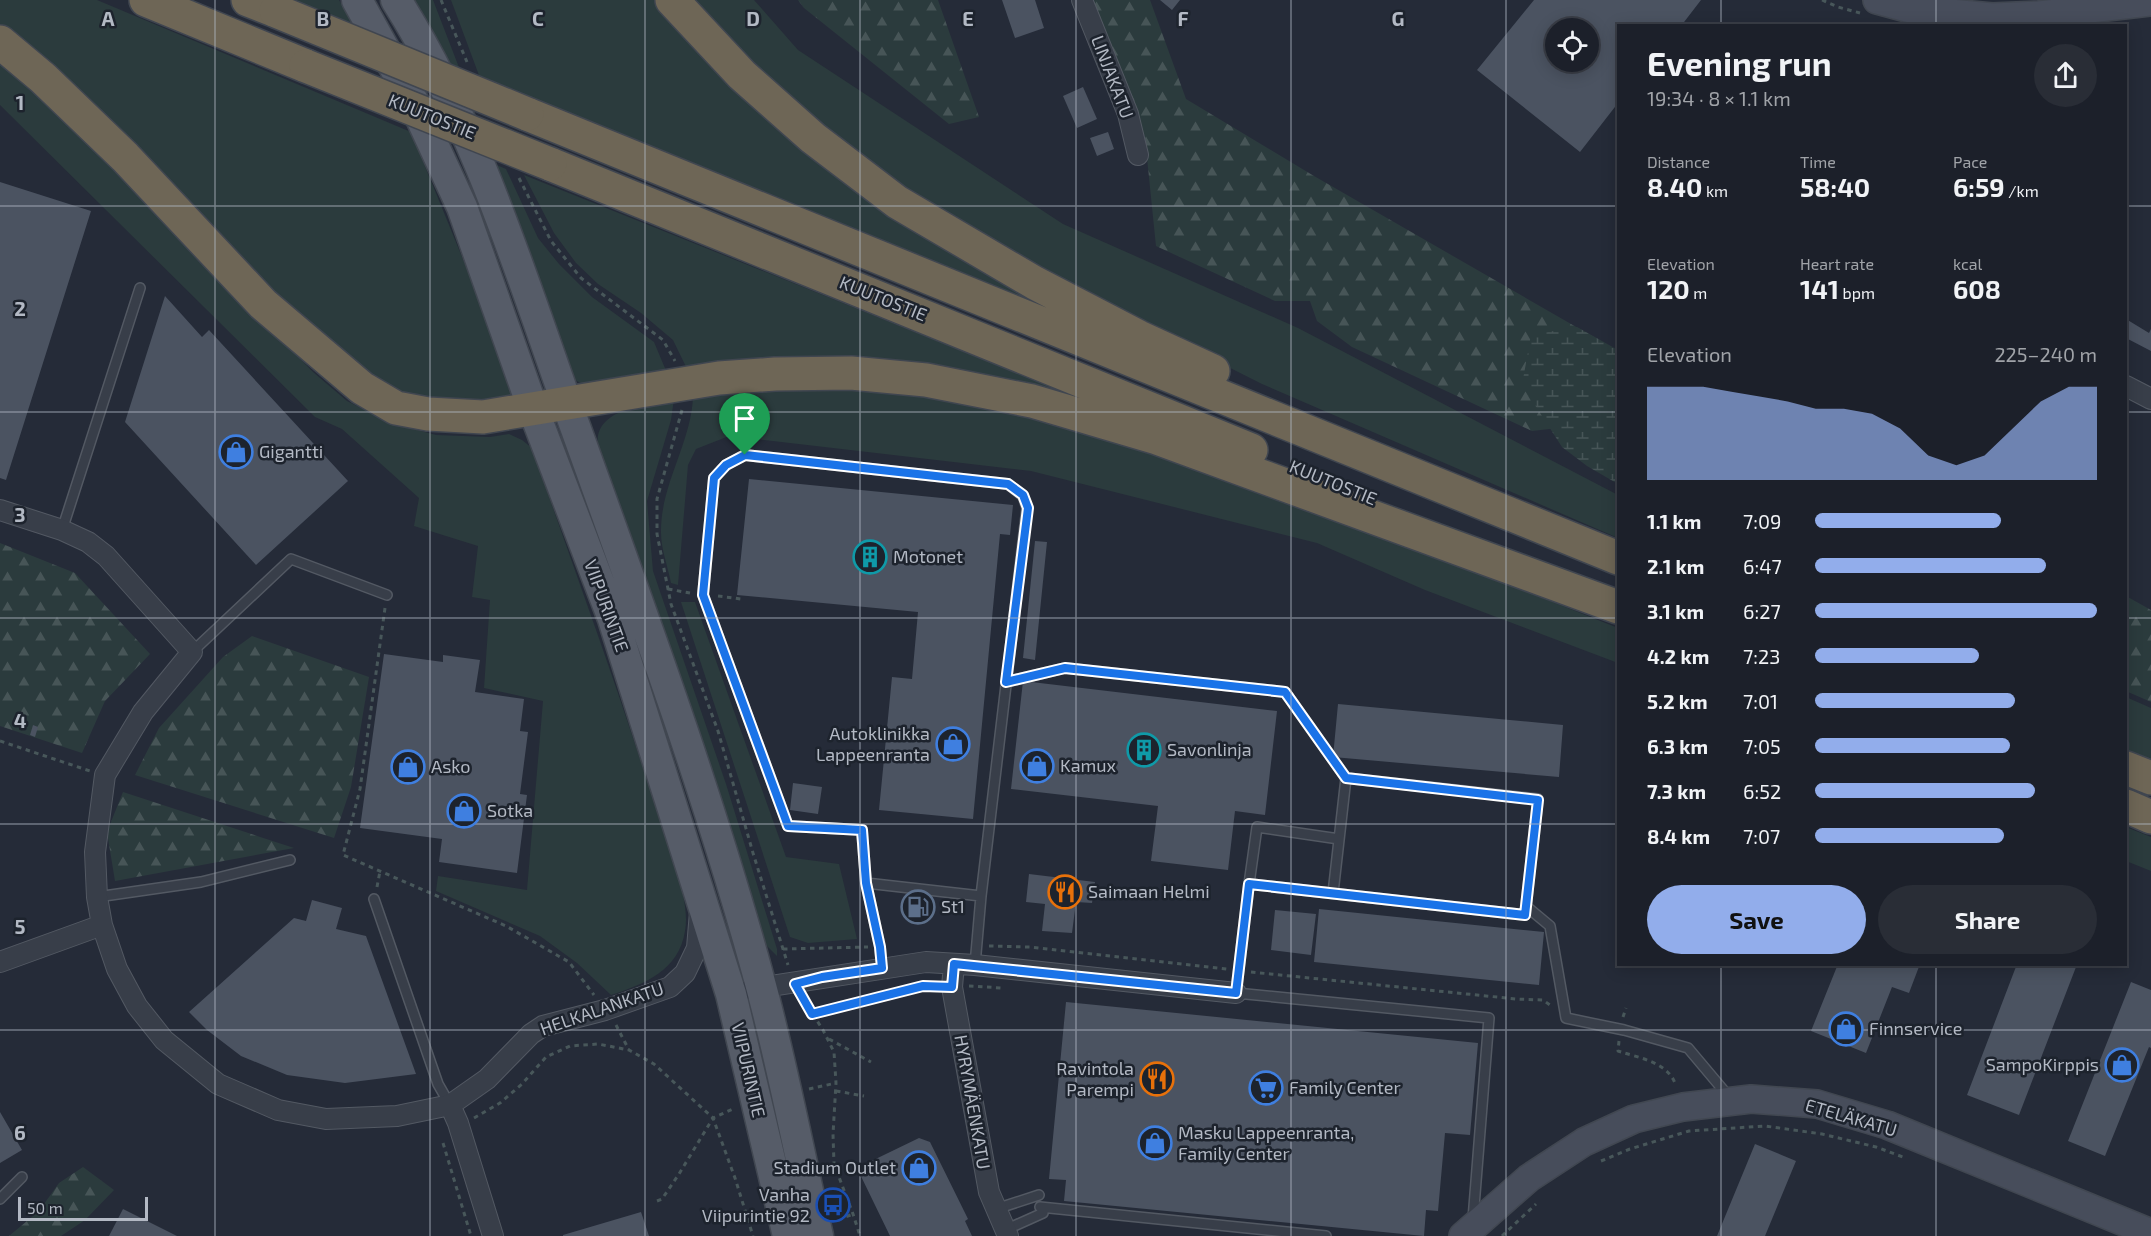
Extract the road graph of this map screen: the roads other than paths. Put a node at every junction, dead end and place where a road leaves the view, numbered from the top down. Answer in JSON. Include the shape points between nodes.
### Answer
{"nodes":[{"id":1,"x":146,"y":0,"type":"edge"},
{"id":2,"x":357,"y":0,"type":"edge"},
{"id":3,"x":396,"y":0,"type":"edge"},
{"id":4,"x":672,"y":0,"type":"edge"},
{"id":5,"x":1082,"y":0,"type":"edge"},
{"id":6,"x":1877,"y":0,"type":"edge"},
{"id":7,"x":2151,"y":2,"type":"edge"},
{"id":8,"x":262,"y":6,"type":"edge"},
{"id":9,"x":1909,"y":17,"type":"edge"},
{"id":10,"x":0,"y":42,"type":"edge"},
{"id":11,"x":1138,"y":155,"type":"dead end"},
{"id":12,"x":140,"y":288,"type":"dead end"},
{"id":13,"x":2127,"y":387,"type":"edge"},
{"id":14,"x":2151,"y":399,"type":"edge"},
{"id":15,"x":567,"y":404,"type":"junction"},
{"id":16,"x":533,"y":409,"type":"junction"},
{"id":17,"x":0,"y":510,"type":"edge"},
{"id":18,"x":62,"y":530,"type":"junction"},
{"id":19,"x":1617,"y":557,"type":"edge"},
{"id":20,"x":1617,"y":557,"type":"edge"},
{"id":21,"x":387,"y":595,"type":"road end"},
{"id":22,"x":1617,"y":600,"type":"edge"},
{"id":23,"x":1617,"y":607,"type":"edge"},
{"id":24,"x":192,"y":652,"type":"junction"},
{"id":25,"x":1006,"y":682,"type":"junction"},
{"id":26,"x":2127,"y":768,"type":"edge"},
{"id":27,"x":1346,"y":778,"type":"junction"},
{"id":28,"x":2151,"y":778,"type":"edge"},
{"id":29,"x":2127,"y":806,"type":"edge"},
{"id":30,"x":2151,"y":817,"type":"edge"},
{"id":31,"x":1339,"y":839,"type":"junction"},
{"id":32,"x":290,"y":860,"type":"dead end"},
{"id":33,"x":866,"y":883,"type":"junction"},
{"id":34,"x":1249,"y":884,"type":"junction"},
{"id":35,"x":1333,"y":893,"type":"junction"},
{"id":36,"x":981,"y":896,"type":"junction"},
{"id":37,"x":97,"y":897,"type":"junction"},
{"id":38,"x":701,"y":898,"type":"junction"},
{"id":39,"x":374,"y":899,"type":"dead end"},
{"id":40,"x":1526,"y":906,"type":"junction"},
{"id":41,"x":102,"y":925,"type":"junction"},
{"id":42,"x":0,"y":962,"type":"edge"},
{"id":43,"x":954,"y":964,"type":"junction"},
{"id":44,"x":975,"y":965,"type":"junction"},
{"id":45,"x":882,"y":968,"type":"junction"},
{"id":46,"x":761,"y":987,"type":"junction"},
{"id":47,"x":1236,"y":993,"type":"junction"},
{"id":48,"x":730,"y":994,"type":"junction"},
{"id":49,"x":1732,"y":1101,"type":"junction"},
{"id":50,"x":450,"y":1105,"type":"junction"},
{"id":51,"x":22,"y":1177,"type":"dead end"},
{"id":52,"x":1039,"y":1195,"type":"dead end"},
{"id":53,"x":0,"y":1199,"type":"edge"},
{"id":54,"x":996,"y":1209,"type":"junction"},
{"id":55,"x":828,"y":1228,"type":"edge"},
{"id":56,"x":1468,"y":1232,"type":"edge"},
{"id":57,"x":1006,"y":1233,"type":"edge"},
{"id":58,"x":2151,"y":1233,"type":"edge"},
{"id":59,"x":493,"y":1236,"type":"edge"},
{"id":60,"x":788,"y":1236,"type":"edge"},
{"id":61,"x":1326,"y":1236,"type":"edge"}],
"edges":[{"from":1,"to":22,"type":"highway","name":"KUUTOSTIE","bridge":true},
{"from":2,"to":16,"type":"main road","name":"VIIPURINTIE","via":[[413,101],[462,207]]},
{"from":3,"to":15,"type":"main road","name":"VIIPURINTIE","via":[[423,43],[470,142]]},
{"from":4,"to":19,"type":"highway","via":[[751,83],[813,138],[897,202],[1035,283],[1139,337]]},
{"from":5,"to":11,"type":"street","name":"LINJAKATU","via":[[1128,114]]},
{"from":6,"to":9,"type":"main road"},
{"from":7,"to":9,"type":"main road","via":[[2039,15]]},
{"from":8,"to":20,"type":"highway","name":"KUUTOSTIE","bridge":true},
{"from":10,"to":16,"type":"highway","via":[[125,157],[263,304],[362,388],[396,408],[428,414],[483,417]]},
{"from":12,"to":18,"type":"lane"},
{"from":13,"to":14,"type":"street"},
{"from":15,"to":16,"type":"highway"},
{"from":15,"to":23,"type":"highway","via":[[753,375],[851,373],[926,380],[1032,401],[1157,438]]},
{"from":15,"to":46,"type":"main road","name":"VIIPURINTIE","via":[[700,784]]},
{"from":16,"to":38,"type":"main road","name":"VIIPURINTIE","via":[[613,619]]},
{"from":17,"to":18,"type":"street"},
{"from":18,"to":24,"type":"street","via":[[106,556]]},
{"from":21,"to":24,"type":"lane","via":[[291,559]]},
{"from":24,"to":37,"type":"street","name":"HELKALANKATU","via":[[143,712],[105,775],[95,852]]},
{"from":25,"to":27,"type":"lane","via":[[1065,668],[1285,692]]},
{"from":25,"to":33,"type":"lane","via":[[1028,508],[1023,495],[1008,484],[745,455],[726,465],[714,478],[703,595],[788,826],[862,830]]},
{"from":25,"to":36,"type":"lane"},
{"from":26,"to":28,"type":"highway"},
{"from":27,"to":31,"type":"lane"},
{"from":27,"to":40,"type":"lane","via":[[1538,800]]},
{"from":29,"to":30,"type":"highway"},
{"from":31,"to":34,"type":"lane","via":[[1257,827]]},
{"from":31,"to":35,"type":"lane"},
{"from":32,"to":37,"type":"lane","via":[[201,882]]},
{"from":33,"to":36,"type":"lane"},
{"from":33,"to":45,"type":"lane"},
{"from":34,"to":35,"type":"lane"},
{"from":34,"to":47,"type":"lane"},
{"from":35,"to":40,"type":"lane","via":[[1525,915]]},
{"from":36,"to":44,"type":"lane"},
{"from":37,"to":41,"type":"street","name":"HELKALANKATU"},
{"from":38,"to":48,"type":"main road","name":"VIIPURINTIE"},
{"from":38,"to":50,"type":"street","name":"HELKALANKATU","via":[[697,948],[685,973],[670,987],[543,1026],[487,1079]]},
{"from":39,"to":50,"type":"lane","via":[[438,1084]]},
{"from":40,"to":49,"type":"lane","via":[[1550,926],[1566,1018],[1688,1048]]},
{"from":41,"to":42,"type":"street"},
{"from":41,"to":50,"type":"street","name":"HELKALANKATU","via":[[117,969],[137,1006],[164,1040],[218,1084],[278,1110],[326,1119],[397,1116]]},
{"from":43,"to":44,"type":"street"},
{"from":43,"to":45,"type":"street","via":[[926,962]]},
{"from":43,"to":54,"type":"street","name":"HYRYMÄENKATU","via":[[952,987],[989,1192]]},
{"from":44,"to":47,"type":"street"},
{"from":45,"to":46,"type":"street"},
{"from":46,"to":48,"type":"street"},
{"from":46,"to":55,"type":"main road","name":"VIIPURINTIE"},
{"from":47,"to":56,"type":"lane","via":[[1489,1018]]},
{"from":48,"to":60,"type":"main road","name":"VIIPURINTIE"},
{"from":49,"to":56,"type":"main road","name":"ETELÄKATU","via":[[1686,1119],[1634,1119],[1584,1142],[1529,1178]]},
{"from":49,"to":58,"type":"main road","name":"ETELÄKATU","via":[[1817,1104],[1887,1125]]},
{"from":50,"to":59,"type":"street"},
{"from":51,"to":53,"type":"lane"},
{"from":52,"to":54,"type":"lane"},
{"from":54,"to":57,"type":"street","name":"HYRYMÄENKATU"},
{"from":57,"to":61,"type":"lane","via":[[1041,1210]]}]}
